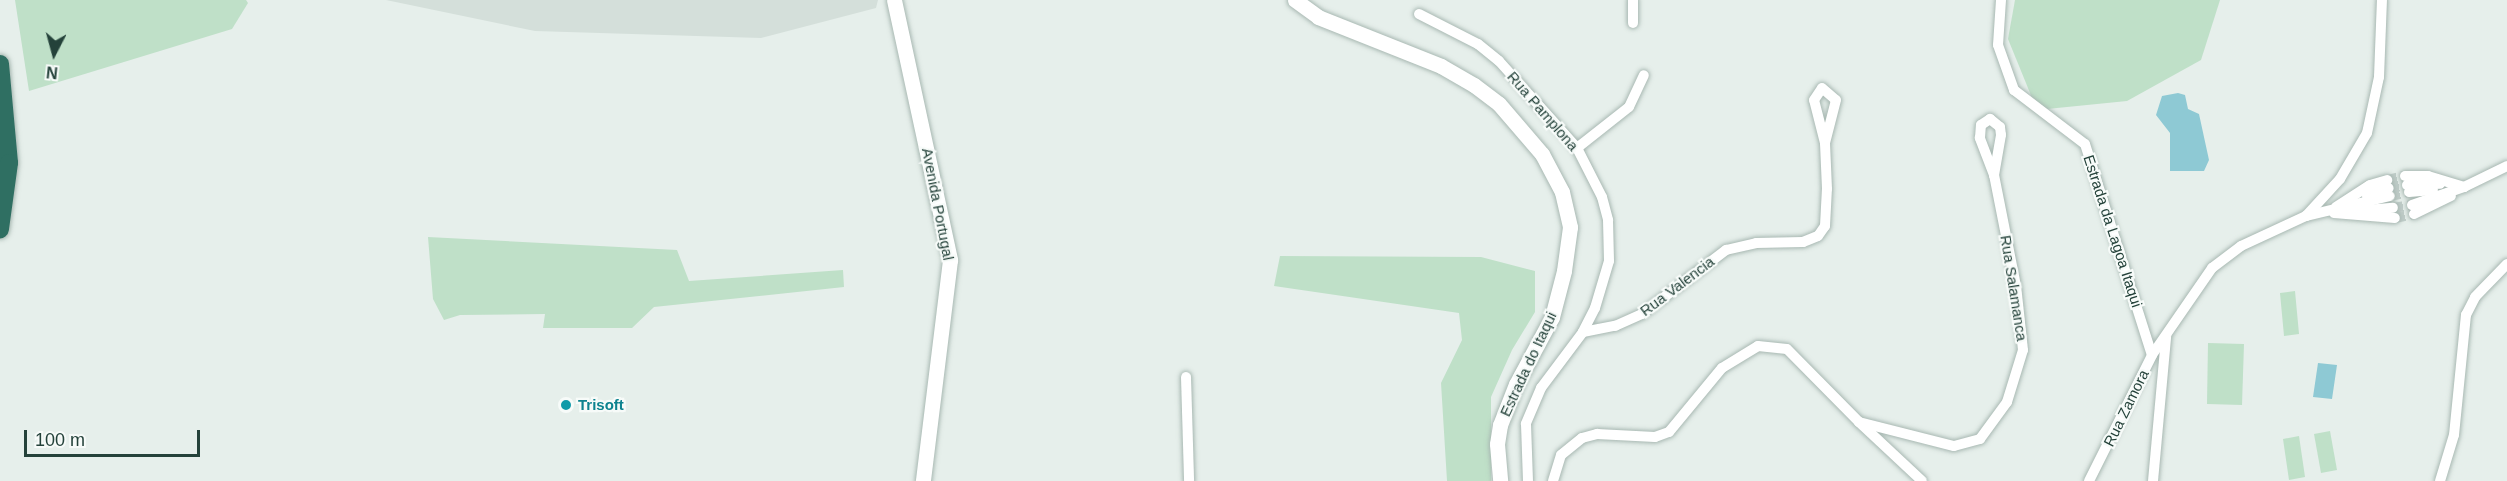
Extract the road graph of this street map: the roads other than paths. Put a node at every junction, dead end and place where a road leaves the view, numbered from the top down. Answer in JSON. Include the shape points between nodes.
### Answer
{"nodes":[{"id":1,"x":894,"y":0,"type":"edge"},
{"id":2,"x":1295,"y":0,"type":"edge"},
{"id":3,"x":1633,"y":0,"type":"edge"},
{"id":4,"x":2001,"y":0,"type":"edge"},
{"id":5,"x":2382,"y":0,"type":"edge"},
{"id":6,"x":1419,"y":14,"type":"dead end"},
{"id":7,"x":1633,"y":23,"type":"dead end"},
{"id":8,"x":0,"y":64,"type":"edge"},
{"id":9,"x":1644,"y":75,"type":"dead end"},
{"id":10,"x":1825,"y":143,"type":"dead end"},
{"id":11,"x":1577,"y":148,"type":"junction"},
{"id":12,"x":2507,"y":166,"type":"edge"},
{"id":13,"x":1994,"y":175,"type":"dead end"},
{"id":14,"x":2464,"y":187,"type":"junction"},
{"id":15,"x":2413,"y":209,"type":"tunnel mouth"},
{"id":16,"x":2328,"y":213,"type":"junction"},
{"id":17,"x":2394,"y":213,"type":"tunnel mouth"},
{"id":18,"x":2306,"y":216,"type":"junction"},
{"id":19,"x":0,"y":229,"type":"edge"},
{"id":20,"x":2507,"y":264,"type":"edge"},
{"id":21,"x":1583,"y":332,"type":"junction"},
{"id":22,"x":2166,"y":337,"type":"junction"},
{"id":23,"x":2152,"y":355,"type":"junction"},
{"id":24,"x":1186,"y":377,"type":"dead end"},
{"id":25,"x":1859,"y":422,"type":"junction"},
{"id":26,"x":923,"y":481,"type":"edge"},
{"id":27,"x":1189,"y":481,"type":"edge"},
{"id":28,"x":1500,"y":481,"type":"edge"},
{"id":29,"x":1528,"y":481,"type":"edge"},
{"id":30,"x":1553,"y":481,"type":"edge"},
{"id":31,"x":1922,"y":481,"type":"edge"},
{"id":32,"x":2089,"y":481,"type":"edge"},
{"id":33,"x":2153,"y":481,"type":"edge"},
{"id":34,"x":2440,"y":481,"type":"edge"}],
"edges":[{"from":1,"to":26,"type":"street","name":"Avenida Portugal","via":[[950,260]]},
{"from":2,"to":28,"type":"street","name":"Estrada do Itaqui","via":[[1318,17],[1441,66],[1474,85],[1498,104],[1542,154],[1562,192],[1570,226],[1564,272],[1552,317],[1516,384],[1500,425]]},
{"from":3,"to":7,"type":"street"},
{"from":4,"to":23,"type":"street","name":"Estrada da Lagoa Itaqui","via":[[1998,45],[2014,90],[2085,144]]},
{"from":5,"to":18,"type":"street","via":[[2379,78],[2367,133],[2340,179]]},
{"from":6,"to":11,"type":"street","name":"Rua Pamplona","via":[[1478,44]]},
{"from":8,"to":19,"type":"highway","via":[[9,163]]},
{"from":9,"to":11,"type":"street","via":[[1629,107]]},
{"from":10,"to":21,"type":"street","name":"Rua Valencia","via":[[1825,226],[1818,236],[1803,242],[1755,243],[1726,250],[1642,314],[1615,326]]},
{"from":11,"to":21,"type":"street","name":"Rua Pamplona","via":[[1602,197],[1611,240],[1604,283]]},
{"from":12,"to":14,"type":"street"},
{"from":13,"to":25,"type":"street","name":"Rua Salamanca","via":[[2023,350],[2007,402],[1990,429],[1968,445],[1954,446]]},
{"from":14,"to":14,"type":"street","via":[[2407,184],[2428,176]]},
{"from":14,"to":15,"type":"street"},
{"from":16,"to":16,"type":"street","via":[[2388,188],[2370,185]]},
{"from":16,"to":17,"type":"street"},
{"from":16,"to":18,"type":"street"},
{"from":18,"to":22,"type":"street","name":"Rua Zamora","via":[[2241,246],[2212,268]]},
{"from":20,"to":34,"type":"street","via":[[2475,297],[2466,315],[2454,435]]},
{"from":21,"to":29,"type":"street","name":"Rua Pamplona","via":[[1558,362],[1532,408],[1525,452]]},
{"from":22,"to":23,"type":"street","name":"Rua Zamora"},
{"from":22,"to":33,"type":"street"},
{"from":23,"to":32,"type":"street","name":"Rua Zamora"},
{"from":24,"to":27,"type":"street"},
{"from":25,"to":30,"type":"street","via":[[1799,358],[1787,349],[1758,346],[1722,368],[1669,432],[1655,437],[1597,434],[1582,438],[1561,455]]},
{"from":25,"to":31,"type":"street"}]}
